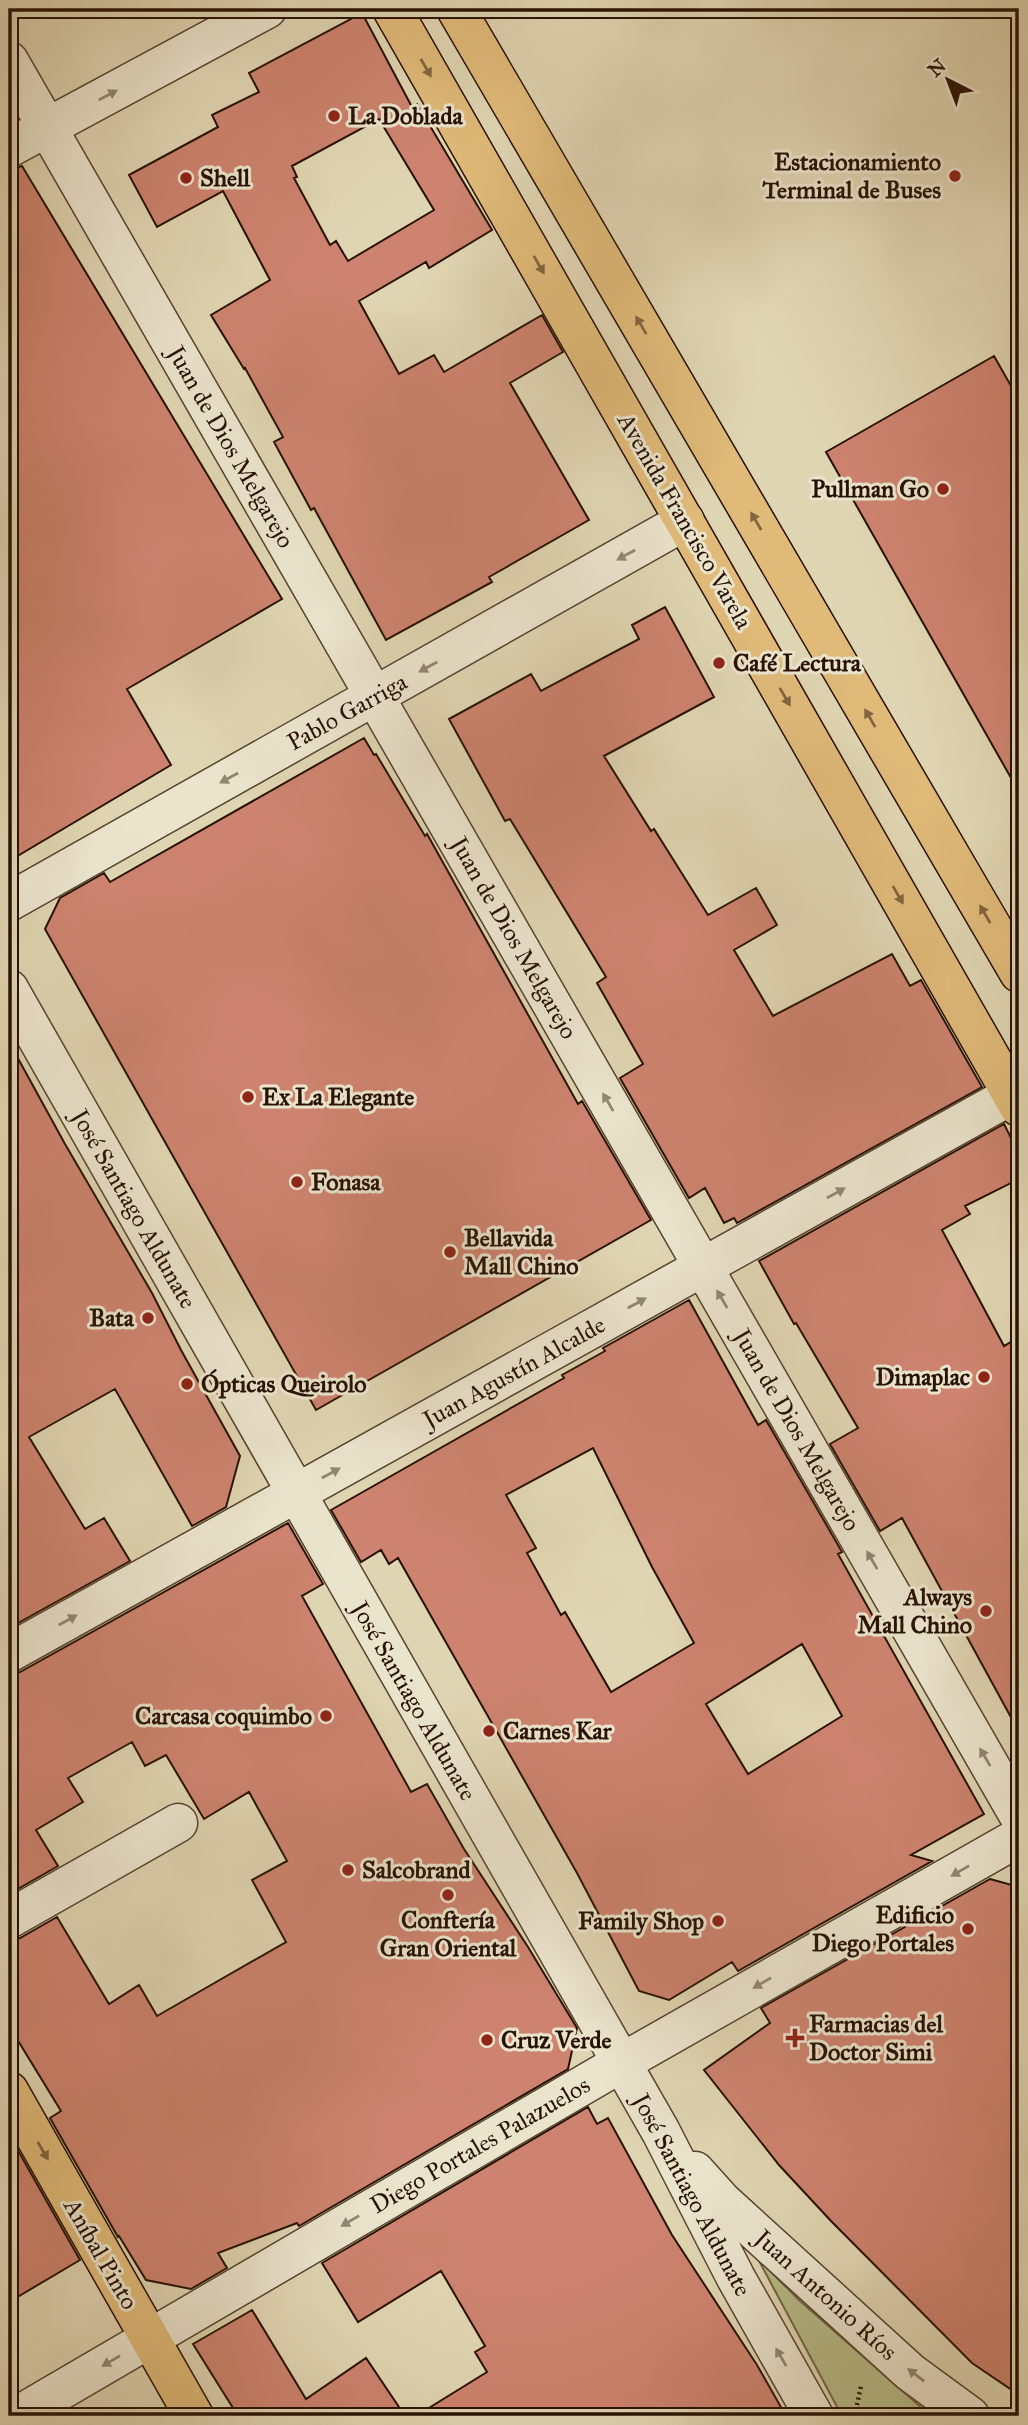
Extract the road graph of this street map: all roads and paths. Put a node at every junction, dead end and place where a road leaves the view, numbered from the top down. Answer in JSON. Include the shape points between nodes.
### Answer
{"nodes":[{"id":1,"x":267,"y":9,"type":"edge"},
{"id":2,"x":392,"y":9,"type":"edge"},
{"id":3,"x":456,"y":9,"type":"edge"},
{"id":4,"x":9,"y":61,"type":"edge"},
{"id":5,"x":48,"y":127,"type":"junction"},
{"id":6,"x":9,"y":148,"type":"edge"},
{"id":7,"x":685,"y":522,"type":"junction"},
{"id":8,"x":375,"y":696,"type":"junction"},
{"id":9,"x":9,"y":902,"type":"edge"},
{"id":10,"x":1019,"y":973,"type":"edge"},
{"id":11,"x":9,"y":989,"type":"edge"},
{"id":12,"x":1017,"y":1098,"type":"edge"},
{"id":13,"x":703,"y":1267,"type":"junction"},
{"id":14,"x":295,"y":1493,"type":"junction"},
{"id":15,"x":9,"y":1653,"type":"edge"},
{"id":16,"x":1019,"y":1816,"type":"edge"},
{"id":17,"x":178,"y":1823,"type":"dead end"},
{"id":18,"x":1019,"y":1837,"type":"edge"},
{"id":19,"x":9,"y":1919,"type":"edge"},
{"id":20,"x":621,"y":2063,"type":"junction"},
{"id":21,"x":9,"y":2091,"type":"edge"},
{"id":22,"x":661,"y":2132,"type":"junction"},
{"id":23,"x":150,"y":2338,"type":"junction"},
{"id":24,"x":35,"y":2412,"type":"edge"},
{"id":25,"x":194,"y":2416,"type":"edge"},
{"id":26,"x":814,"y":2416,"type":"edge"},
{"id":27,"x":970,"y":2416,"type":"edge"}],
"edges":[{"from":5,"to":1,"type":"street","one_way":true},
{"from":2,"to":7,"type":"main road","name":"Avenida Francisco Varela","one_way":true},
{"from":10,"to":3,"type":"main road","one_way":true},
{"from":4,"to":5,"type":"street","name":"Juan de Dios Melgarejo"},
{"from":5,"to":6,"type":"street"},
{"from":5,"to":8,"type":"street","name":"Juan de Dios Melgarejo"},
{"from":7,"to":8,"type":"street","name":"Pablo Garriga","one_way":true},
{"from":7,"to":12,"type":"main road","name":"Avenida Francisco Varela","one_way":true},
{"from":8,"to":9,"type":"street","name":"Pablo Garriga","one_way":true},
{"from":13,"to":8,"type":"street","name":"Juan de Dios Melgarejo","one_way":true},
{"from":11,"to":14,"type":"street","name":"José Santiago Aldunate"},
{"from":13,"to":12,"type":"street","name":"Juan Agustín Alcalde","one_way":true},
{"from":14,"to":13,"type":"street","name":"Juan Agustín Alcalde","one_way":true},
{"from":16,"to":13,"type":"street","name":"Juan de Dios Melgarejo","one_way":true},
{"from":15,"to":14,"type":"street","name":"Juan Agustín Alcalde","one_way":true},
{"from":14,"to":20,"type":"street","name":"José Santiago Aldunate"},
{"from":17,"to":19,"type":"street"},
{"from":18,"to":20,"type":"street","name":"Diego Portales Palazuelos","one_way":true},
{"from":20,"to":22,"type":"street","name":"José Santiago Aldunate"},
{"from":20,"to":23,"type":"street","name":"Diego Portales Palazuelos","one_way":true},
{"from":21,"to":23,"type":"main road","name":"Aníbal Pinto","one_way":true},
{"from":26,"to":22,"type":"street","name":"José Santiago Aldunate","one_way":true},
{"from":27,"to":22,"type":"street","name":"Juan Antonio Ríos","one_way":true,"via":[[911,2372],[722,2201]]},
{"from":23,"to":24,"type":"street","name":"Diego Portales Palazuelos","one_way":true},
{"from":23,"to":25,"type":"main road","name":"Aníbal Pinto"}]}
